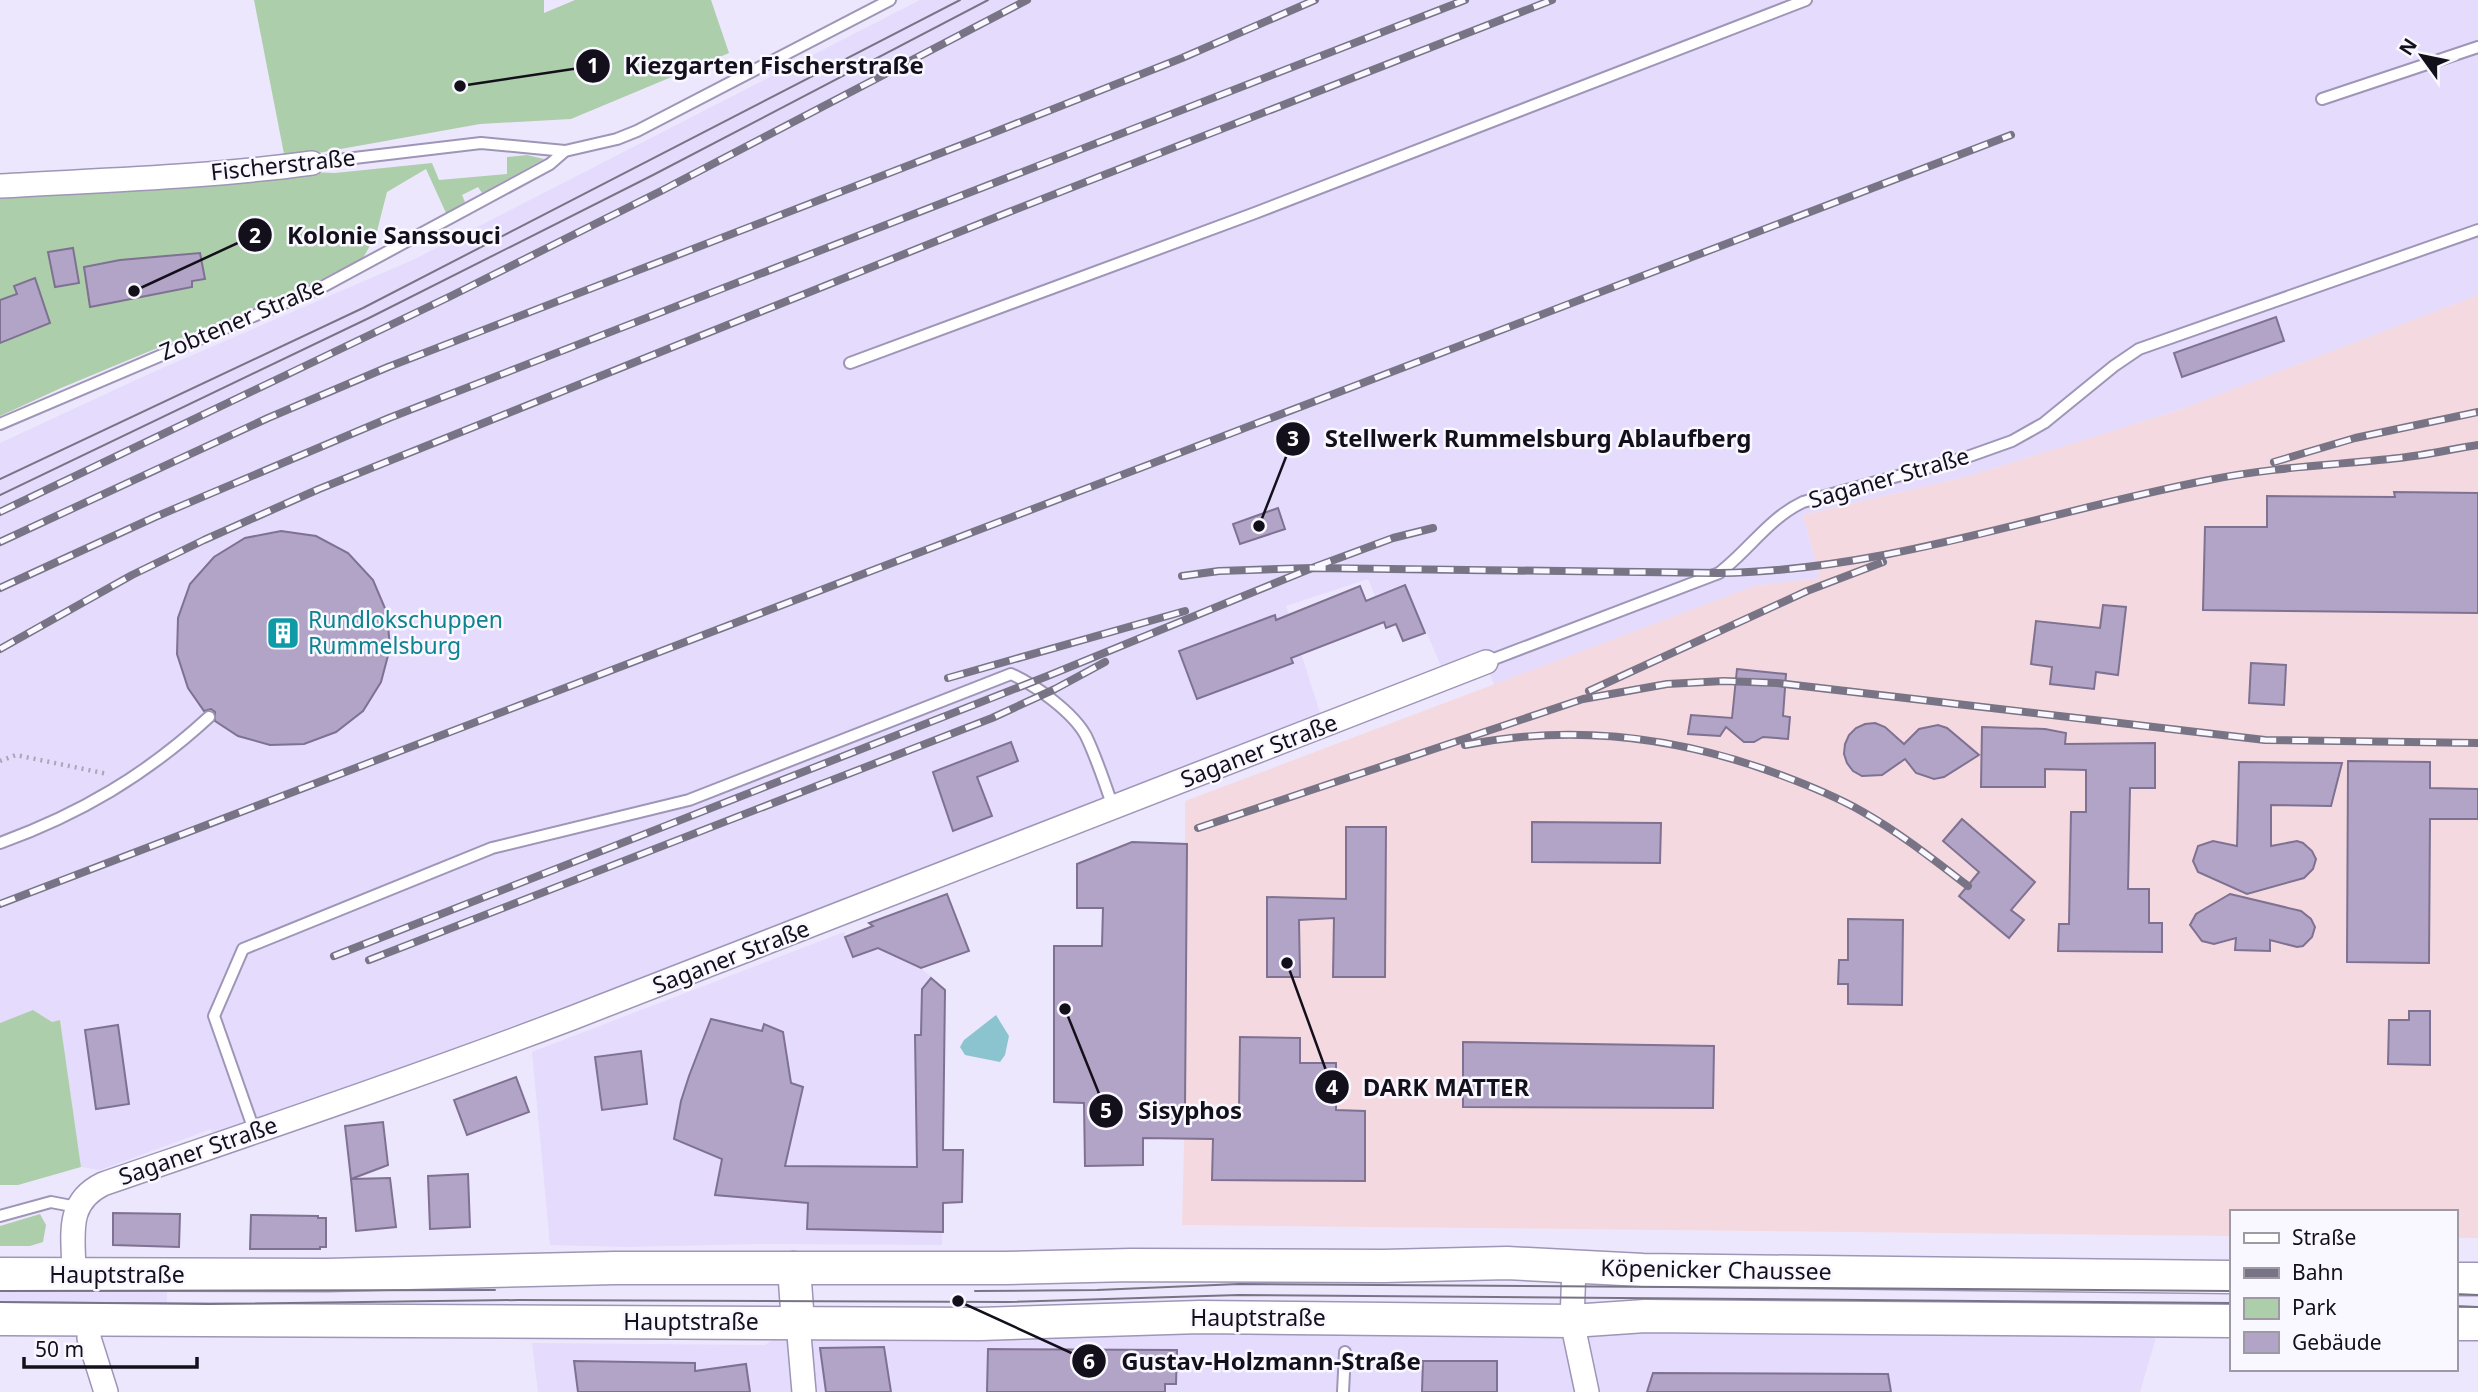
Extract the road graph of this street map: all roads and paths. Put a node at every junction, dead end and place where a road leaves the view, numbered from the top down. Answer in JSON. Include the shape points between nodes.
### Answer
{"nodes":[{"id":1,"x":890,"y":0,"type":"edge"},
{"id":2,"x":1806,"y":0,"type":"edge"},
{"id":3,"x":2478,"y":47,"type":"edge"},
{"id":4,"x":2322,"y":99,"type":"dead end"},
{"id":5,"x":565,"y":151,"type":"junction"},
{"id":6,"x":312,"y":163,"type":"joint"},
{"id":7,"x":0,"y":186,"type":"edge"},
{"id":8,"x":2478,"y":230,"type":"edge"},
{"id":9,"x":850,"y":363,"type":"dead end"},
{"id":10,"x":0,"y":424,"type":"edge"},
{"id":11,"x":1486,"y":663,"type":"joint"},
{"id":12,"x":209,"y":717,"type":"dead end"},
{"id":13,"x":0,"y":761,"type":"edge"},
{"id":14,"x":137,"y":774,"type":"junction"},
{"id":15,"x":1114,"y":807,"type":"junction"},
{"id":16,"x":0,"y":843,"type":"edge"},
{"id":17,"x":254,"y":1130,"type":"junction"},
{"id":18,"x":77,"y":1207,"type":"junction"},
{"id":19,"x":0,"y":1216,"type":"edge"},
{"id":20,"x":1201,"y":1265,"type":"joint"},
{"id":21,"x":1574,"y":1267,"type":"junction"},
{"id":22,"x":794,"y":1268,"type":"junction"},
{"id":23,"x":0,"y":1274,"type":"edge"},
{"id":24,"x":74,"y":1275,"type":"junction"},
{"id":25,"x":2230,"y":1277,"type":"edge"},
{"id":26,"x":2457,"y":1279,"type":"edge"},
{"id":27,"x":2478,"y":1279,"type":"edge"},
{"id":28,"x":0,"y":1319,"type":"edge"},
{"id":29,"x":90,"y":1319,"type":"junction"},
{"id":30,"x":1381,"y":1319,"type":"joint"},
{"id":31,"x":1572,"y":1321,"type":"junction"},
{"id":32,"x":2230,"y":1321,"type":"edge"},
{"id":33,"x":798,"y":1323,"type":"junction"},
{"id":34,"x":2457,"y":1324,"type":"edge"},
{"id":35,"x":2478,"y":1324,"type":"edge"},
{"id":36,"x":1345,"y":1352,"type":"dead end"},
{"id":37,"x":106,"y":1392,"type":"edge"},
{"id":38,"x":804,"y":1392,"type":"edge"},
{"id":39,"x":1343,"y":1392,"type":"edge"},
{"id":40,"x":1587,"y":1392,"type":"edge"}],
"edges":[{"from":1,"to":5,"type":"lane","name":"Zobtener Straße","via":[[637,131]]},
{"from":2,"to":9,"type":"lane"},
{"from":3,"to":4,"type":"lane"},
{"from":5,"to":6,"type":"lane","name":"Fischerstraße","via":[[481,143]]},
{"from":5,"to":10,"type":"lane","name":"Zobtener Straße","via":[[550,164],[324,286]]},
{"from":6,"to":7,"type":"street","name":"Fischerstraße"},
{"from":8,"to":11,"type":"lane","name":"Saganer Straße","via":[[2139,349],[2044,423],[2012,441],[1786,509],[1719,573]]},
{"from":11,"to":15,"type":"street","name":"Saganer Straße"},
{"from":12,"to":14,"type":"lane"},
{"from":13,"to":14,"type":"path","via":[[16,755],[91,772]]},
{"from":14,"to":16,"type":"lane","via":[[76,812]]},
{"from":15,"to":17,"type":"street","name":"Saganer Straße","via":[[570,1019]]},
{"from":15,"to":17,"type":"lane","via":[[1084,733],[1030,682],[1011,674],[689,800],[492,848],[243,949],[214,1016]]},
{"from":17,"to":18,"type":"street","name":"Saganer Straße","via":[[103,1184]]},
{"from":18,"to":19,"type":"lane","via":[[51,1202]]},
{"from":18,"to":24,"type":"street"},
{"from":20,"to":21,"type":"main road","name":"Köpenicker Chaussee","via":[[1507,1263]]},
{"from":20,"to":22,"type":"main road","name":"Hauptstraße"},
{"from":21,"to":25,"type":"main road","name":"Köpenicker Chaussee"},
{"from":21,"to":31,"type":"street"},
{"from":22,"to":24,"type":"main road","name":"Hauptstraße"},
{"from":22,"to":33,"type":"main road"},
{"from":23,"to":24,"type":"main road","name":"Hauptstraße"},
{"from":26,"to":27,"type":"main road"},
{"from":28,"to":29,"type":"main road","name":"Hauptstraße"},
{"from":29,"to":33,"type":"main road","name":"Hauptstraße"},
{"from":29,"to":37,"type":"street","via":[[89,1338]]},
{"from":30,"to":31,"type":"main road","name":"Köpenicker Chaussee"},
{"from":30,"to":33,"type":"main road","name":"Hauptstraße"},
{"from":31,"to":32,"type":"main road","name":"Köpenicker Chaussee","via":[[1655,1316]]},
{"from":31,"to":40,"type":"street"},
{"from":33,"to":38,"type":"street"},
{"from":34,"to":35,"type":"main road"},
{"from":36,"to":39,"type":"lane"}]}
